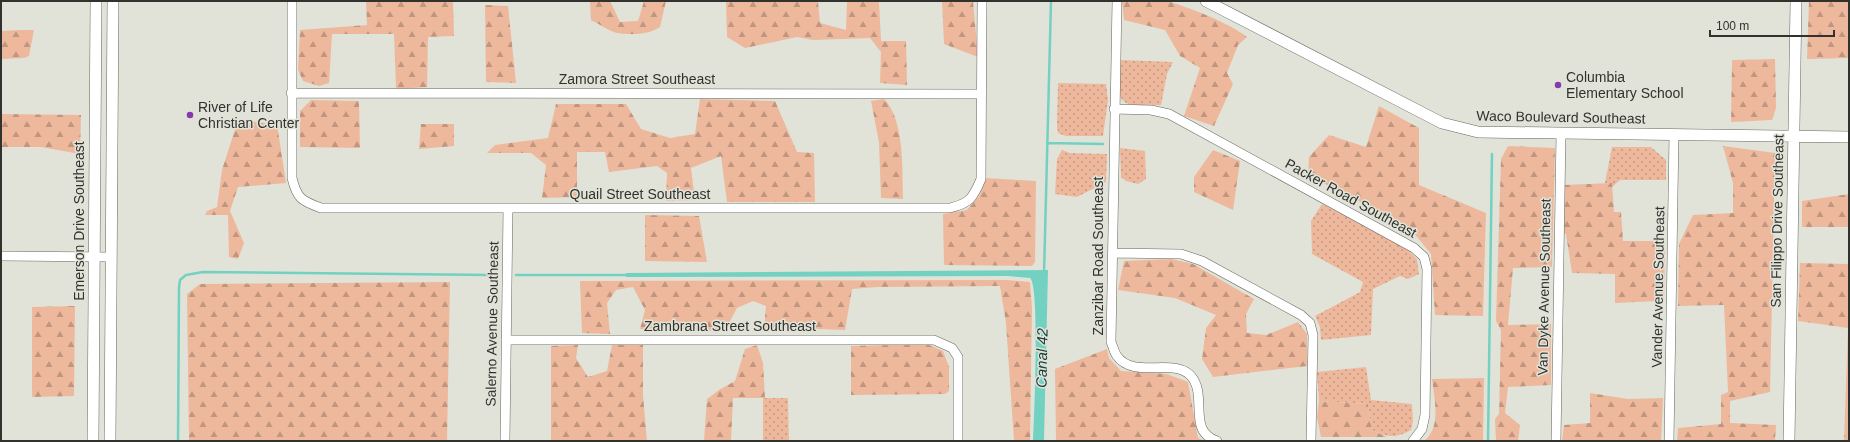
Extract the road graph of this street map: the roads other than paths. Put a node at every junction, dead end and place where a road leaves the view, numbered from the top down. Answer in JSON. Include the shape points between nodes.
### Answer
{"nodes":[{"id":1,"x":96,"y":1,"type":"edge"},
{"id":2,"x":113,"y":1,"type":"edge"},
{"id":3,"x":292,"y":1,"type":"edge"},
{"id":4,"x":982,"y":1,"type":"edge"},
{"id":5,"x":1117,"y":1,"type":"edge"},
{"id":6,"x":1206,"y":1,"type":"edge"},
{"id":7,"x":1796,"y":1,"type":"edge"},
{"id":8,"x":291,"y":93,"type":"junction"},
{"id":9,"x":982,"y":94,"type":"junction"},
{"id":10,"x":1114,"y":109,"type":"junction"},
{"id":11,"x":1561,"y":134,"type":"junction"},
{"id":12,"x":1674,"y":134,"type":"junction"},
{"id":13,"x":1794,"y":137,"type":"junction"},
{"id":14,"x":1849,"y":137,"type":"edge"},
{"id":15,"x":508,"y":208,"type":"junction"},
{"id":16,"x":1112,"y":253,"type":"junction"},
{"id":17,"x":1,"y":256,"type":"edge"},
{"id":18,"x":94,"y":256,"type":"junction"},
{"id":19,"x":110,"y":257,"type":"junction"},
{"id":20,"x":506,"y":340,"type":"junction"},
{"id":21,"x":93,"y":441,"type":"edge"},
{"id":22,"x":110,"y":441,"type":"edge"},
{"id":23,"x":505,"y":441,"type":"edge"},
{"id":24,"x":958,"y":441,"type":"edge"},
{"id":25,"x":1217,"y":441,"type":"edge"},
{"id":26,"x":1312,"y":441,"type":"edge"},
{"id":27,"x":1413,"y":441,"type":"edge"},
{"id":28,"x":1556,"y":441,"type":"edge"},
{"id":29,"x":1669,"y":441,"type":"edge"},
{"id":30,"x":1789,"y":441,"type":"edge"}],
"edges":[{"from":1,"to":18,"type":"street","name":"Emerson Drive Southeast"},
{"from":2,"to":19,"type":"street"},
{"from":3,"to":8,"type":"street"},
{"from":4,"to":9,"type":"street"},
{"from":5,"to":10,"type":"street","name":"Zanzibar Road Southeast"},
{"from":6,"to":11,"type":"street","name":"Waco Boulevard Southeast","via":[[1442,123],[1478,132]]},
{"from":7,"to":13,"type":"street","name":"San Filippo Drive Southeast"},
{"from":8,"to":9,"type":"street","name":"Zamora Street Southeast"},
{"from":8,"to":15,"type":"street","name":"Quail Street Southeast","via":[[292,178],[295,192],[303,202],[321,208]]},
{"from":9,"to":15,"type":"street","name":"Quail Street Southeast","via":[[981,179],[974,196],[963,205],[950,208]]},
{"from":10,"to":16,"type":"street","name":"Zanzibar Road Southeast"},
{"from":10,"to":27,"type":"street","name":"Packer Road Southeast","via":[[1151,110],[1169,114],[1414,248],[1424,257],[1427,269],[1425,415],[1422,429]]},
{"from":11,"to":12,"type":"street","name":"Waco Boulevard Southeast"},
{"from":11,"to":28,"type":"street","name":"Van Dyke Avenue Southeast"},
{"from":12,"to":13,"type":"street","name":"Waco Boulevard Southeast"},
{"from":12,"to":29,"type":"street","name":"Vander Avenue Southeast"},
{"from":13,"to":14,"type":"street","name":"Waco Boulevard Southeast"},
{"from":13,"to":30,"type":"street","name":"San Filippo Drive Southeast"},
{"from":15,"to":20,"type":"street","name":"Salerno Avenue Southeast"},
{"from":16,"to":25,"type":"street","name":"Zanzibar Road Southeast","via":[[1111,342],[1117,357],[1137,367],[1176,368],[1189,374],[1197,385],[1199,419],[1204,433]]},
{"from":16,"to":26,"type":"street","via":[[1181,254],[1202,261],[1301,315],[1310,323],[1313,335]]},
{"from":17,"to":18,"type":"street"},
{"from":18,"to":19,"type":"street"},
{"from":18,"to":21,"type":"street","name":"Emerson Drive Southeast"},
{"from":19,"to":22,"type":"street"},
{"from":20,"to":23,"type":"street","name":"Salerno Avenue Southeast"},
{"from":20,"to":24,"type":"street","name":"Zambrana Street Southeast","via":[[934,340],[952,348],[958,357]]}]}
